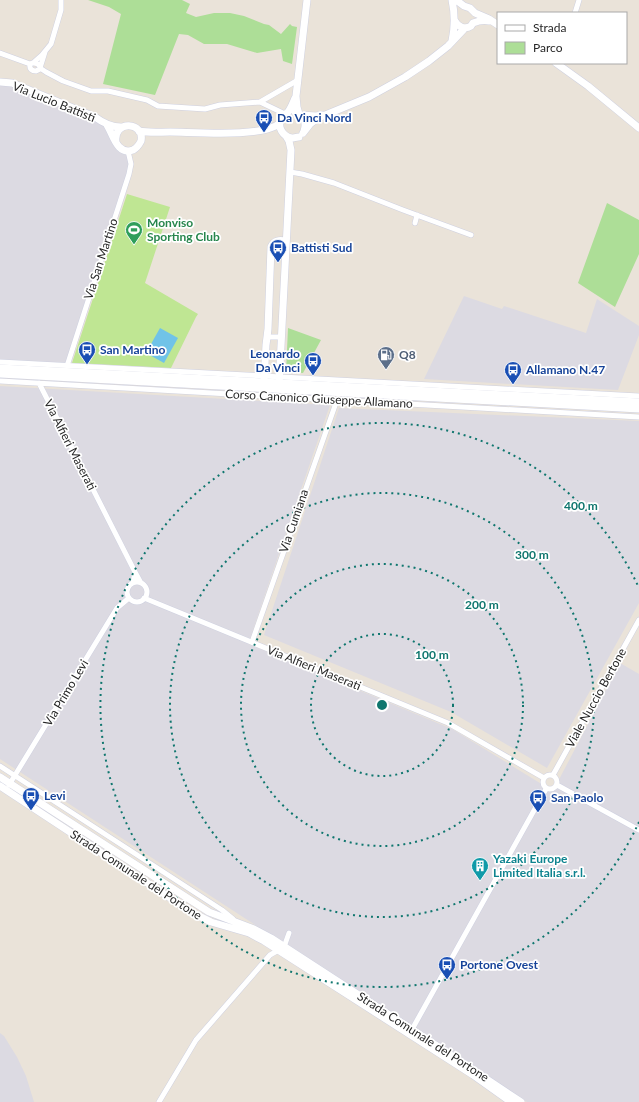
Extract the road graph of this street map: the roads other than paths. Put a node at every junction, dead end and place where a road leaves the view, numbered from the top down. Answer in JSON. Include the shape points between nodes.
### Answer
{"nodes":[{"id":1,"x":61,"y":0,"type":"edge"},
{"id":2,"x":307,"y":0,"type":"edge"},
{"id":3,"x":452,"y":0,"type":"edge"},
{"id":4,"x":456,"y":0,"type":"edge"},
{"id":5,"x":579,"y":0,"type":"edge"},
{"id":6,"x":464,"y":6,"type":"junction"},
{"id":7,"x":575,"y":12,"type":"edge"},
{"id":8,"x":475,"y":13,"type":"junction"},
{"id":9,"x":454,"y":18,"type":"junction"},
{"id":10,"x":474,"y":23,"type":"junction"},
{"id":11,"x":496,"y":23,"type":"edge"},
{"id":12,"x":465,"y":28,"type":"junction"},
{"id":13,"x":452,"y":42,"type":"junction"},
{"id":14,"x":45,"y":52,"type":"junction"},
{"id":15,"x":0,"y":53,"type":"edge"},
{"id":16,"x":32,"y":64,"type":"junction"},
{"id":17,"x":559,"y":64,"type":"edge"},
{"id":18,"x":40,"y":68,"type":"junction"},
{"id":19,"x":298,"y":80,"type":"junction"},
{"id":20,"x":0,"y":82,"type":"edge"},
{"id":21,"x":296,"y":96,"type":"junction"},
{"id":22,"x":260,"y":102,"type":"junction"},
{"id":23,"x":286,"y":114,"type":"junction"},
{"id":24,"x":300,"y":114,"type":"junction"},
{"id":25,"x":328,"y":114,"type":"junction"},
{"id":26,"x":280,"y":123,"type":"junction"},
{"id":27,"x":107,"y":125,"type":"junction"},
{"id":28,"x":122,"y":127,"type":"junction"},
{"id":29,"x":639,"y":128,"type":"edge"},
{"id":30,"x":266,"y":130,"type":"junction"},
{"id":31,"x":139,"y":131,"type":"junction"},
{"id":32,"x":160,"y":133,"type":"junction"},
{"id":33,"x":285,"y":135,"type":"junction"},
{"id":34,"x":301,"y":135,"type":"junction"},
{"id":35,"x":116,"y":142,"type":"junction"},
{"id":36,"x":138,"y":147,"type":"junction"},
{"id":37,"x":291,"y":150,"type":"junction"},
{"id":38,"x":128,"y":151,"type":"junction"},
{"id":39,"x":290,"y":172,"type":"junction"},
{"id":40,"x":417,"y":215,"type":"junction"},
{"id":41,"x":414,"y":223,"type":"dead end"},
{"id":42,"x":471,"y":235,"type":"dead end"},
{"id":43,"x":286,"y":240,"type":"junction"},
{"id":44,"x":267,"y":337,"type":"junction"},
{"id":45,"x":281,"y":337,"type":"junction"},
{"id":46,"x":0,"y":362,"type":"edge"},
{"id":47,"x":67,"y":366,"type":"junction"},
{"id":48,"x":0,"y":368,"type":"edge"},
{"id":49,"x":0,"y":374,"type":"edge"},
{"id":50,"x":264,"y":379,"type":"junction"},
{"id":51,"x":0,"y":381,"type":"edge"},
{"id":52,"x":39,"y":383,"type":"junction"},
{"id":53,"x":279,"y":386,"type":"junction"},
{"id":54,"x":639,"y":396,"type":"edge"},
{"id":55,"x":337,"y":400,"type":"junction"},
{"id":56,"x":639,"y":402,"type":"edge"},
{"id":57,"x":639,"y":409,"type":"edge"},
{"id":58,"x":639,"y":417,"type":"edge"},
{"id":59,"x":135,"y":572,"type":"junction"},
{"id":60,"x":133,"y":583,"type":"junction"},
{"id":61,"x":141,"y":583,"type":"junction"},
{"id":62,"x":129,"y":598,"type":"junction"},
{"id":63,"x":144,"y":598,"type":"junction"},
{"id":64,"x":639,"y":620,"type":"edge"},
{"id":65,"x":252,"y":642,"type":"junction"},
{"id":66,"x":0,"y":766,"type":"edge"},
{"id":67,"x":553,"y":775,"type":"junction"},
{"id":68,"x":15,"y":776,"type":"junction"},
{"id":69,"x":0,"y":777,"type":"edge"},
{"id":70,"x":544,"y":778,"type":"junction"},
{"id":71,"x":557,"y":785,"type":"junction"},
{"id":72,"x":5,"y":786,"type":"edge"},
{"id":73,"x":546,"y":789,"type":"junction"},
{"id":74,"x":639,"y":830,"type":"edge"},
{"id":75,"x":238,"y":924,"type":"junction"},
{"id":76,"x":289,"y":933,"type":"dead end"},
{"id":77,"x":281,"y":949,"type":"junction"},
{"id":78,"x":410,"y":1032,"type":"junction"},
{"id":79,"x":159,"y":1102,"type":"edge"},
{"id":80,"x":511,"y":1102,"type":"edge"},
{"id":81,"x":521,"y":1102,"type":"edge"}],
"edges":[{"from":1,"to":14,"type":"street","via":[[61,10],[51,44]]},
{"from":2,"to":19,"type":"street"},
{"from":3,"to":9,"type":"street"},
{"from":4,"to":6,"type":"street"},
{"from":5,"to":7,"type":"street"},
{"from":6,"to":8,"type":"street"},
{"from":6,"to":9,"type":"street","via":[[458,9]]},
{"from":8,"to":10,"type":"street"},
{"from":8,"to":11,"type":"street"},
{"from":9,"to":12,"type":"street","via":[[459,26]]},
{"from":9,"to":13,"type":"street"},
{"from":10,"to":11,"type":"street","via":[[484,20]]},
{"from":10,"to":12,"type":"street"},
{"from":12,"to":13,"type":"street"},
{"from":13,"to":25,"type":"street","via":[[429,61],[392,84]]},
{"from":14,"to":16,"type":"street"},
{"from":14,"to":18,"type":"street"},
{"from":15,"to":16,"type":"street"},
{"from":16,"to":18,"type":"street","via":[[31,69],[34,71]]},
{"from":17,"to":29,"type":"street"},
{"from":18,"to":22,"type":"street","via":[[91,91],[108,91],[147,100],[158,106],[205,109],[220,105]]},
{"from":19,"to":21,"type":"street"},
{"from":19,"to":22,"type":"street"},
{"from":20,"to":27,"type":"street","name":"Via Lucio Battisti","via":[[12,83],[95,117]]},
{"from":21,"to":23,"type":"street"},
{"from":21,"to":24,"type":"street"},
{"from":22,"to":23,"type":"street"},
{"from":23,"to":24,"type":"street"},
{"from":23,"to":26,"type":"street"},
{"from":24,"to":25,"type":"street"},
{"from":24,"to":34,"type":"street","via":[[305,123]]},
{"from":25,"to":34,"type":"street","via":[[315,120]]},
{"from":26,"to":30,"type":"street","name":"Via Lucio Battisti"},
{"from":26,"to":33,"type":"street"},
{"from":27,"to":28,"type":"street","name":"Via Lucio Battisti"},
{"from":27,"to":35,"type":"street","name":"Via Lucio Battisti"},
{"from":28,"to":31,"type":"street","name":"Via Lucio Battisti","via":[[129,125]]},
{"from":28,"to":35,"type":"street","via":[[116,133]]},
{"from":30,"to":32,"type":"street","name":"Via Lucio Battisti","via":[[226,134]]},
{"from":30,"to":33,"type":"street","name":"Via Lucio Battisti"},
{"from":31,"to":32,"type":"street","name":"Via Lucio Battisti"},
{"from":31,"to":36,"type":"street","via":[[141,138]]},
{"from":32,"to":36,"type":"street","name":"Via Lucio Battisti","via":[[145,138]]},
{"from":33,"to":34,"type":"street","via":[[292,138]]},
{"from":33,"to":37,"type":"street"},
{"from":34,"to":37,"type":"street"},
{"from":35,"to":38,"type":"street","name":"Via Lucio Battisti","via":[[120,148]]},
{"from":36,"to":38,"type":"street","name":"Via Lucio Battisti"},
{"from":37,"to":39,"type":"street"},
{"from":38,"to":47,"type":"street","name":"Via San Martino","via":[[131,164],[129,174]]},
{"from":39,"to":40,"type":"street","via":[[334,183]]},
{"from":39,"to":43,"type":"street"},
{"from":40,"to":41,"type":"street"},
{"from":40,"to":42,"type":"street"},
{"from":43,"to":44,"type":"street","via":[[276,241],[271,247]]},
{"from":43,"to":45,"type":"street"},
{"from":44,"to":45,"type":"street"},
{"from":44,"to":50,"type":"street"},
{"from":45,"to":53,"type":"street"},
{"from":46,"to":47,"type":"street","name":"Corso Canonico Giuseppe Allamano"},
{"from":47,"to":50,"type":"street","name":"Corso Canonico Giuseppe Allamano"},
{"from":48,"to":50,"type":"street","name":"Corso Canonico Giuseppe Allamano"},
{"from":49,"to":53,"type":"street","name":"Corso Canonico Giuseppe Allamano"},
{"from":50,"to":53,"type":"street","name":"Corso Canonico Giuseppe Allamano"},
{"from":51,"to":52,"type":"street","name":"Corso Canonico Giuseppe Allamano"},
{"from":52,"to":53,"type":"street","name":"Corso Canonico Giuseppe Allamano"},
{"from":52,"to":59,"type":"street","name":"Via Alfieri Maserati"},
{"from":53,"to":54,"type":"street","name":"Corso Canonico Giuseppe Allamano"},
{"from":53,"to":55,"type":"street","name":"Corso Canonico Giuseppe Allamano"},
{"from":53,"to":56,"type":"street","name":"Corso Canonico Giuseppe Allamano"},
{"from":53,"to":57,"type":"street","name":"Corso Canonico Giuseppe Allamano"},
{"from":55,"to":58,"type":"street","name":"Corso Canonico Giuseppe Allamano"},
{"from":55,"to":65,"type":"street","name":"Via Cumiana"},
{"from":59,"to":60,"type":"street"},
{"from":59,"to":61,"type":"street","name":"Via Alfieri Maserati"},
{"from":60,"to":61,"type":"street"},
{"from":60,"to":62,"type":"street","via":[[127,591]]},
{"from":61,"to":63,"type":"street","via":[[146,590]]},
{"from":62,"to":63,"type":"street","via":[[137,602]]},
{"from":62,"to":68,"type":"street","name":"Via Primo Levi","via":[[117,608]]},
{"from":63,"to":65,"type":"street","name":"Via Alfieri Maserati"},
{"from":64,"to":67,"type":"street","name":"Viale Nuccio Bertone"},
{"from":65,"to":70,"type":"street","name":"Via Alfieri Maserati","via":[[448,723]]},
{"from":66,"to":68,"type":"street","name":"Strada Comunale del Portone"},
{"from":67,"to":70,"type":"street"},
{"from":67,"to":71,"type":"street"},
{"from":68,"to":72,"type":"street","name":"Via Primo Levi"},
{"from":68,"to":75,"type":"street","name":"Strada Comunale del Portone","via":[[222,910]]},
{"from":69,"to":72,"type":"street","name":"Strada Comunale del Portone"},
{"from":70,"to":73,"type":"street","via":[[543,785]]},
{"from":71,"to":73,"type":"street","via":[[554,789]]},
{"from":71,"to":74,"type":"street"},
{"from":72,"to":75,"type":"street","name":"Strada Comunale del Portone","via":[[209,912]]},
{"from":72,"to":77,"type":"street","name":"Strada Comunale del Portone","via":[[193,913],[211,922],[250,933]]},
{"from":73,"to":78,"type":"street"},
{"from":75,"to":77,"type":"street","name":"Strada Comunale del Portone","via":[[261,932]]},
{"from":76,"to":77,"type":"street"},
{"from":77,"to":78,"type":"street","name":"Strada Comunale del Portone"},
{"from":77,"to":79,"type":"street","via":[[270,955],[196,1040]]},
{"from":78,"to":80,"type":"street","name":"Strada Comunale del Portone"},
{"from":78,"to":81,"type":"street","name":"Strada Comunale del Portone"}]}
